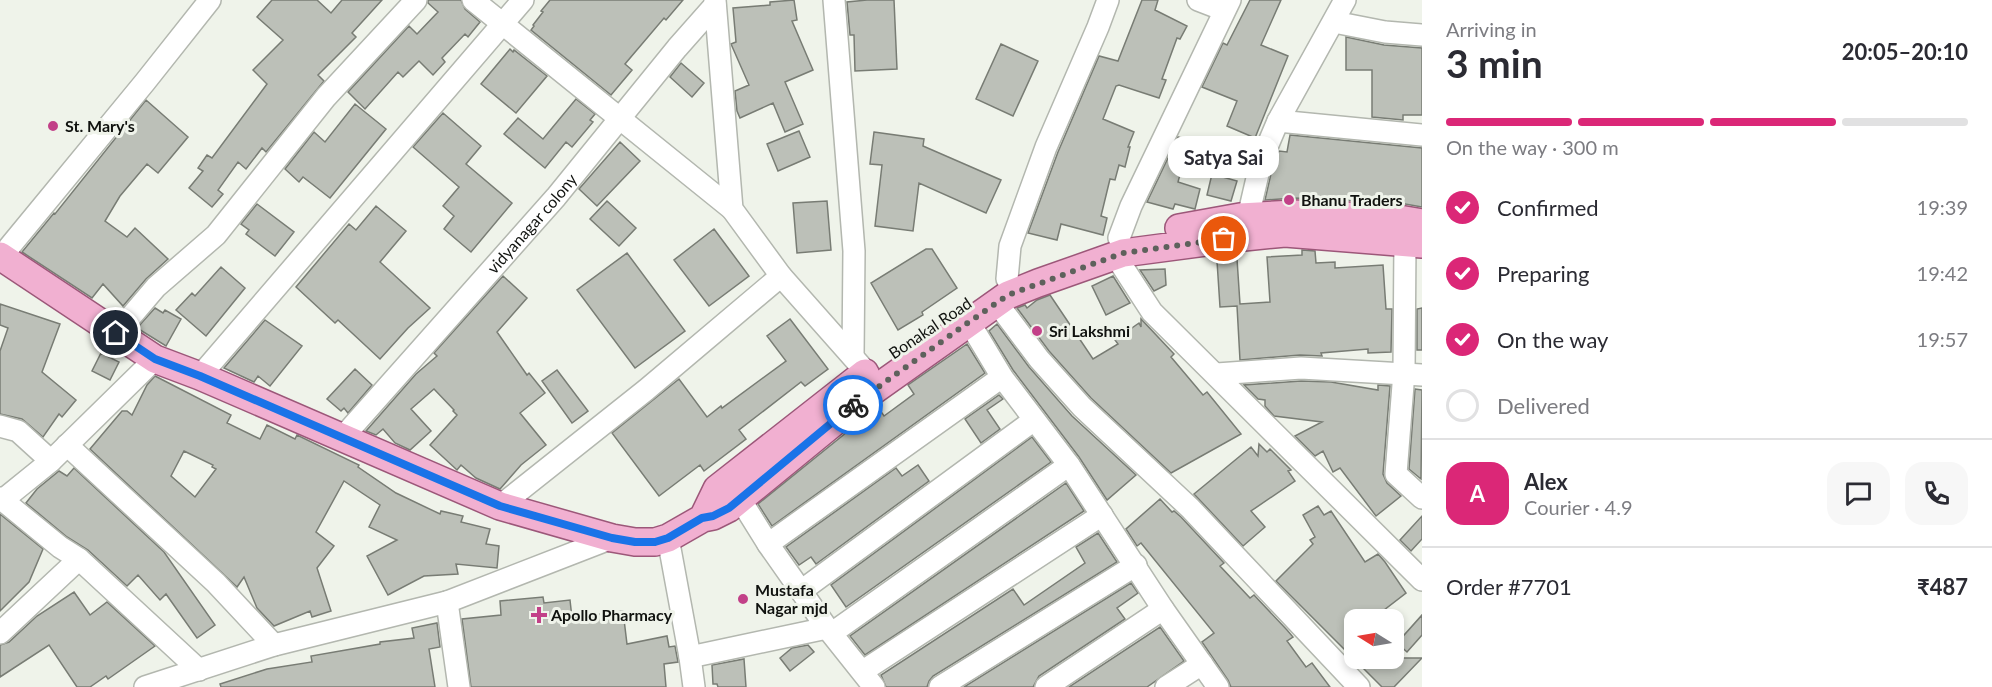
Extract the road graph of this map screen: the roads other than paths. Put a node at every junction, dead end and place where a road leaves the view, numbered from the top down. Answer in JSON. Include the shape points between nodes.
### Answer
{"nodes":[{"id":1,"x":210,"y":0,"type":"edge"},
{"id":2,"x":416,"y":0,"type":"edge"},
{"id":3,"x":473,"y":0,"type":"edge"},
{"id":4,"x":523,"y":0,"type":"edge"},
{"id":5,"x":834,"y":0,"type":"edge"},
{"id":6,"x":1108,"y":0,"type":"edge"},
{"id":7,"x":1198,"y":0,"type":"edge"},
{"id":8,"x":1345,"y":0,"type":"edge"},
{"id":9,"x":715,"y":2,"type":"edge"},
{"id":10,"x":1227,"y":5,"type":"edge"},
{"id":11,"x":1334,"y":22,"type":"junction"},
{"id":12,"x":502,"y":25,"type":"junction"},
{"id":13,"x":1422,"y":35,"type":"edge"},
{"id":14,"x":620,"y":120,"type":"junction"},
{"id":15,"x":1278,"y":121,"type":"junction"},
{"id":16,"x":1422,"y":135,"type":"edge"},
{"id":17,"x":732,"y":209,"type":"junction"},
{"id":18,"x":1246,"y":226,"type":"junction"},
{"id":19,"x":1416,"y":236,"type":"edge"},
{"id":20,"x":1117,"y":247,"type":"junction"},
{"id":21,"x":0,"y":256,"type":"edge"},
{"id":22,"x":781,"y":276,"type":"junction"},
{"id":23,"x":1002,"y":291,"type":"junction"},
{"id":24,"x":969,"y":322,"type":"junction"},
{"id":25,"x":116,"y":333,"type":"junction"},
{"id":26,"x":155,"y":359,"type":"junction"},
{"id":27,"x":860,"y":364,"type":"junction"},
{"id":28,"x":1217,"y":374,"type":"junction"},
{"id":29,"x":1413,"y":374,"type":"edge"},
{"id":30,"x":200,"y":376,"type":"junction"},
{"id":31,"x":1002,"y":376,"type":"junction"},
{"id":32,"x":1034,"y":420,"type":"junction"},
{"id":33,"x":0,"y":426,"type":"edge"},
{"id":34,"x":343,"y":437,"type":"junction"},
{"id":35,"x":67,"y":445,"type":"junction"},
{"id":36,"x":51,"y":461,"type":"junction"},
{"id":37,"x":1069,"y":465,"type":"junction"},
{"id":38,"x":1422,"y":498,"type":"edge"},
{"id":39,"x":2,"y":499,"type":"edge"},
{"id":40,"x":740,"y":499,"type":"junction"},
{"id":41,"x":500,"y":506,"type":"junction"},
{"id":42,"x":1102,"y":515,"type":"junction"},
{"id":43,"x":702,"y":518,"type":"junction"},
{"id":44,"x":612,"y":538,"type":"junction"},
{"id":45,"x":668,"y":538,"type":"junction"},
{"id":46,"x":768,"y":544,"type":"junction"},
{"id":47,"x":79,"y":559,"type":"junction"},
{"id":48,"x":1136,"y":565,"type":"junction"},
{"id":49,"x":1422,"y":580,"type":"edge"},
{"id":50,"x":801,"y":591,"type":"junction"},
{"id":51,"x":447,"y":602,"type":"junction"},
{"id":52,"x":1163,"y":609,"type":"junction"},
{"id":53,"x":830,"y":630,"type":"junction"},
{"id":54,"x":0,"y":633,"type":"edge"},
{"id":55,"x":274,"y":645,"type":"junction"},
{"id":56,"x":690,"y":657,"type":"junction"},
{"id":57,"x":1202,"y":664,"type":"junction"},
{"id":58,"x":200,"y":670,"type":"junction"},
{"id":59,"x":868,"y":679,"type":"edge"},
{"id":60,"x":145,"y":687,"type":"edge"},
{"id":61,"x":459,"y":687,"type":"edge"},
{"id":62,"x":694,"y":687,"type":"edge"},
{"id":63,"x":940,"y":687,"type":"edge"},
{"id":64,"x":1046,"y":687,"type":"edge"},
{"id":65,"x":1166,"y":687,"type":"edge"},
{"id":66,"x":1218,"y":687,"type":"edge"},
{"id":67,"x":1359,"y":687,"type":"edge"}],
"edges":[{"from":1,"to":21,"type":"street"},
{"from":2,"to":25,"type":"street","via":[[326,97],[216,235],[156,287]]},
{"from":3,"to":12,"type":"street"},
{"from":4,"to":12,"type":"street"},
{"from":5,"to":27,"type":"street"},
{"from":6,"to":23,"type":"street","via":[[1046,147],[1010,246]]},
{"from":7,"to":10,"type":"street"},
{"from":8,"to":11,"type":"street"},
{"from":9,"to":14,"type":"street","name":"vidyanagar colony"},
{"from":9,"to":17,"type":"street"},
{"from":10,"to":20,"type":"street","via":[[1131,206]]},
{"from":11,"to":13,"type":"street"},
{"from":11,"to":15,"type":"street"},
{"from":12,"to":14,"type":"street"},
{"from":12,"to":30,"type":"street"},
{"from":14,"to":17,"type":"street"},
{"from":14,"to":34,"type":"street","name":"vidyanagar colony"},
{"from":15,"to":16,"type":"street"},
{"from":15,"to":18,"type":"street","via":[[1261,161]]},
{"from":17,"to":22,"type":"street"},
{"from":18,"to":19,"type":"main road","name":"Bonakal Road","via":[[1304,215],[1393,218]]},
{"from":18,"to":20,"type":"main road","name":"Bonakal Road"},
{"from":19,"to":29,"type":"street"},
{"from":20,"to":23,"type":"main road","name":"Bonakal Road","via":[[1073,251],[1030,267]]},
{"from":20,"to":28,"type":"street","via":[[1152,312]]},
{"from":21,"to":25,"type":"main road","name":"Bonakal Road"},
{"from":22,"to":27,"type":"street"},
{"from":22,"to":41,"type":"street"},
{"from":23,"to":24,"type":"main road","name":"Bonakal Road"},
{"from":23,"to":27,"type":"main road","name":"Bonakal Road","via":[[958,307]]},
{"from":23,"to":67,"type":"street","via":[[1039,359],[1082,407],[1190,508]]},
{"from":24,"to":31,"type":"street"},
{"from":24,"to":40,"type":"main road","name":"Bonakal Road","via":[[867,394]]},
{"from":25,"to":26,"type":"main road","name":"Bonakal Road"},
{"from":26,"to":30,"type":"main road","name":"Bonakal Road"},
{"from":26,"to":35,"type":"street"},
{"from":27,"to":43,"type":"main road","name":"Bonakal Road","via":[[717,489]]},
{"from":28,"to":29,"type":"street","via":[[1301,368]]},
{"from":28,"to":49,"type":"street"},
{"from":29,"to":38,"type":"street","via":[[1396,474]]},
{"from":30,"to":34,"type":"main road","name":"Bonakal Road"},
{"from":31,"to":32,"type":"street"},
{"from":31,"to":46,"type":"street"},
{"from":32,"to":37,"type":"street"},
{"from":32,"to":50,"type":"street"},
{"from":33,"to":36,"type":"street","via":[[18,431]]},
{"from":34,"to":41,"type":"main road","name":"Bonakal Road"},
{"from":35,"to":36,"type":"street"},
{"from":35,"to":55,"type":"street","via":[[216,582]]},
{"from":36,"to":39,"type":"street"},
{"from":37,"to":42,"type":"street"},
{"from":37,"to":53,"type":"street"},
{"from":39,"to":47,"type":"street"},
{"from":40,"to":43,"type":"main road","name":"Bonakal Road","via":[[721,513]]},
{"from":40,"to":46,"type":"street"},
{"from":41,"to":44,"type":"main road","name":"Bonakal Road"},
{"from":42,"to":48,"type":"street"},
{"from":42,"to":59,"type":"street"},
{"from":43,"to":45,"type":"main road","name":"Bonakal Road"},
{"from":44,"to":45,"type":"main road","name":"Bonakal Road","via":[[635,542]]},
{"from":44,"to":51,"type":"street"},
{"from":45,"to":56,"type":"street"},
{"from":46,"to":50,"type":"street"},
{"from":47,"to":54,"type":"street"},
{"from":47,"to":58,"type":"street"},
{"from":48,"to":52,"type":"street"},
{"from":48,"to":63,"type":"street"},
{"from":50,"to":53,"type":"street"},
{"from":51,"to":55,"type":"street"},
{"from":51,"to":61,"type":"street"},
{"from":52,"to":57,"type":"street"},
{"from":52,"to":64,"type":"street"},
{"from":53,"to":56,"type":"street"},
{"from":53,"to":59,"type":"street"},
{"from":55,"to":58,"type":"street"},
{"from":56,"to":62,"type":"street"},
{"from":57,"to":65,"type":"street"},
{"from":57,"to":66,"type":"street"},
{"from":58,"to":60,"type":"street"}]}
